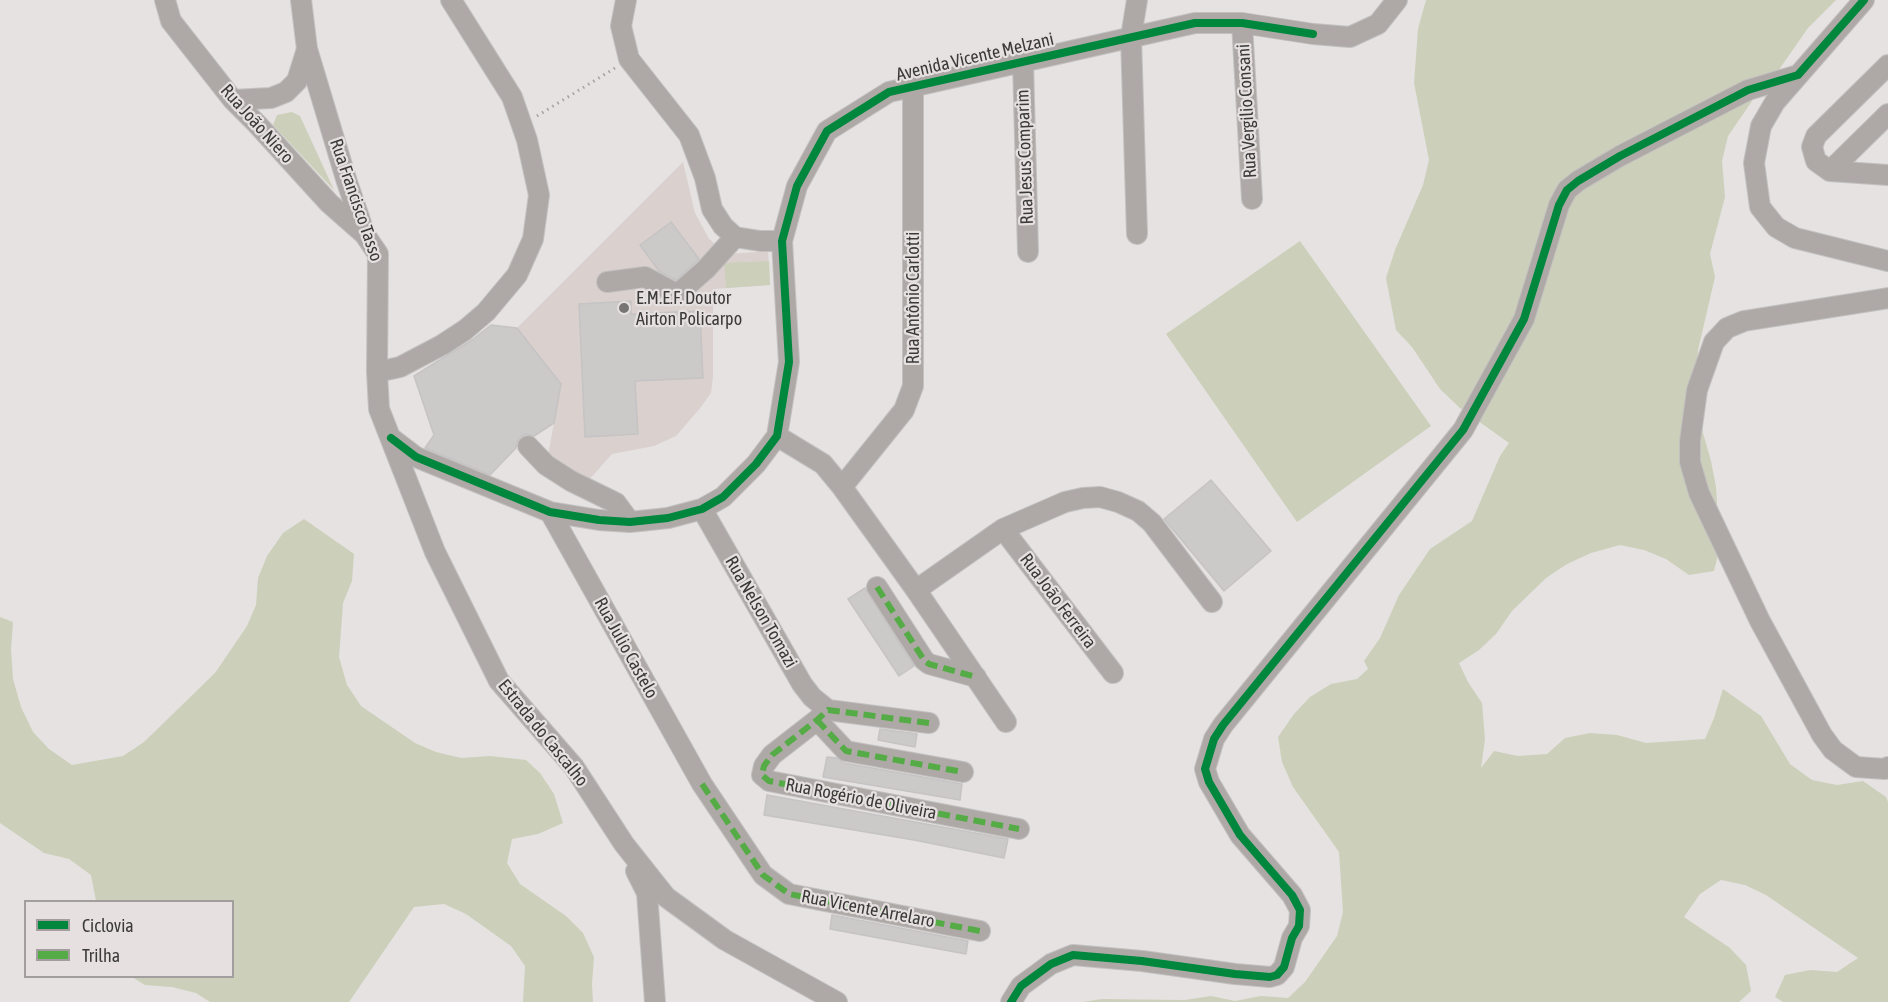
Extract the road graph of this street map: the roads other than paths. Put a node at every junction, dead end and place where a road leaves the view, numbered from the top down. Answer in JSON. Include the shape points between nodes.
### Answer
{"nodes":[{"id":1,"x":165,"y":0,"type":"edge"},
{"id":2,"x":301,"y":0,"type":"edge"},
{"id":3,"x":451,"y":0,"type":"edge"},
{"id":4,"x":626,"y":0,"type":"edge"},
{"id":5,"x":1137,"y":0,"type":"edge"},
{"id":6,"x":1398,"y":0,"type":"edge"},
{"id":7,"x":1864,"y":0,"type":"edge"},
{"id":8,"x":1242,"y":23,"type":"junction"},
{"id":9,"x":1131,"y":37,"type":"junction"},
{"id":10,"x":307,"y":49,"type":"junction"},
{"id":11,"x":1023,"y":62,"type":"junction"},
{"id":12,"x":1888,"y":65,"type":"edge"},
{"id":13,"x":1798,"y":75,"type":"junction"},
{"id":14,"x":913,"y":87,"type":"junction"},
{"id":15,"x":232,"y":100,"type":"junction"},
{"id":16,"x":1888,"y":114,"type":"edge"},
{"id":17,"x":1830,"y":171,"type":"junction"},
{"id":18,"x":1888,"y":174,"type":"edge"},
{"id":19,"x":1252,"y":199,"type":"dead end"},
{"id":20,"x":1137,"y":234,"type":"dead end"},
{"id":21,"x":365,"y":235,"type":"junction"},
{"id":22,"x":735,"y":237,"type":"junction"},
{"id":23,"x":782,"y":241,"type":"junction"},
{"id":24,"x":1028,"y":252,"type":"dead end"},
{"id":25,"x":1888,"y":261,"type":"edge"},
{"id":26,"x":607,"y":282,"type":"dead end"},
{"id":27,"x":1888,"y":298,"type":"edge"},
{"id":28,"x":377,"y":372,"type":"junction"},
{"id":29,"x":777,"y":436,"type":"junction"},
{"id":30,"x":390,"y":438,"type":"junction"},
{"id":31,"x":528,"y":446,"type":"dead end"},
{"id":32,"x":842,"y":487,"type":"junction"},
{"id":33,"x":702,"y":508,"type":"junction"},
{"id":34,"x":550,"y":512,"type":"junction"},
{"id":35,"x":630,"y":522,"type":"junction"},
{"id":36,"x":1003,"y":529,"type":"junction"},
{"id":37,"x":877,"y":586,"type":"dead end"},
{"id":38,"x":916,"y":590,"type":"junction"},
{"id":39,"x":1212,"y":602,"type":"dead end"},
{"id":40,"x":1113,"y":673,"type":"dead end"},
{"id":41,"x":976,"y":677,"type":"junction"},
{"id":42,"x":823,"y":715,"type":"junction"},
{"id":43,"x":1006,"y":722,"type":"dead end"},
{"id":44,"x":929,"y":723,"type":"dead end"},
{"id":45,"x":1888,"y":767,"type":"edge"},
{"id":46,"x":963,"y":772,"type":"dead end"},
{"id":47,"x":702,"y":784,"type":"joint"},
{"id":48,"x":1019,"y":829,"type":"dead end"},
{"id":49,"x":624,"y":844,"type":"junction"},
{"id":50,"x":980,"y":931,"type":"dead end"},
{"id":51,"x":655,"y":1002,"type":"edge"},
{"id":52,"x":837,"y":1002,"type":"edge"},
{"id":53,"x":1011,"y":1002,"type":"edge"}],
"edges":[{"from":1,"to":15,"type":"street","name":"Rua João Niero","via":[[171,21]]},
{"from":2,"to":10,"type":"street","name":"Rua Francisco Tasso"},
{"from":3,"to":28,"type":"street","via":[[512,97],[527,140],[539,195],[533,239],[517,275],[465,330],[400,367]]},
{"from":4,"to":22,"type":"street","via":[[621,26],[629,59],[689,135],[712,209]]},
{"from":5,"to":9,"type":"street"},
{"from":6,"to":8,"type":"street","name":"Avenida Vicente Melzani","via":[[1378,24],[1350,37]]},
{"from":7,"to":13,"type":"street"},
{"from":8,"to":9,"type":"street","name":"Avenida Vicente Melzani","via":[[1195,22]]},
{"from":8,"to":19,"type":"street","name":"Rua Vergilio Consani"},
{"from":9,"to":11,"type":"street","name":"Avenida Vicente Melzani"},
{"from":9,"to":20,"type":"street"},
{"from":10,"to":15,"type":"street","via":[[297,81],[286,92],[271,98]]},
{"from":10,"to":21,"type":"street","name":"Rua Francisco Tasso"},
{"from":11,"to":14,"type":"street","name":"Avenida Vicente Melzani"},
{"from":11,"to":24,"type":"street","name":"Rua Jesus Comparim"},
{"from":12,"to":17,"type":"street","via":[[1816,136],[1812,147],[1816,161]]},
{"from":13,"to":25,"type":"street","via":[[1761,126],[1754,163],[1760,207],[1776,227],[1795,238]]},
{"from":13,"to":53,"type":"street","via":[[1749,90],[1620,156],[1567,190],[1524,319],[1463,430],[1222,724],[1205,769],[1209,782],[1240,835],[1292,895],[1300,910],[1299,926],[1284,967],[1270,977],[1074,955],[1051,964],[1021,986]]},
{"from":14,"to":23,"type":"street","name":"Avenida Vicente Melzani","via":[[889,92],[827,131],[797,186]]},
{"from":14,"to":32,"type":"street","name":"Rua Antônio Carlotti","via":[[914,386],[904,410]]},
{"from":15,"to":21,"type":"street","name":"Rua João Niero","via":[[329,203]]},
{"from":16,"to":17,"type":"street"},
{"from":17,"to":18,"type":"street"},
{"from":21,"to":28,"type":"street","name":"Rua Francisco Tasso","via":[[378,254],[379,265]]},
{"from":22,"to":23,"type":"street"},
{"from":22,"to":26,"type":"street","via":[[681,291],[675,293],[649,278]]},
{"from":23,"to":29,"type":"street","name":"Avenida Vicente Melzani","via":[[789,362]]},
{"from":27,"to":45,"type":"street","via":[[1744,321],[1727,328],[1714,342],[1696,390],[1690,441],[1690,462],[1699,494],[1760,621],[1822,735],[1833,750],[1856,766]]},
{"from":28,"to":30,"type":"street","name":"Rua Francisco Tasso","via":[[379,409]]},
{"from":29,"to":32,"type":"street","via":[[823,464]]},
{"from":29,"to":33,"type":"street","name":"Avenida Vicente Melzani","via":[[723,497]]},
{"from":30,"to":34,"type":"street","name":"Avenida Vicente Melzani","via":[[426,462]]},
{"from":30,"to":49,"type":"street","name":"Estrada do Cascalho","via":[[435,552],[499,681],[574,767]]},
{"from":31,"to":35,"type":"street","via":[[546,465],[616,503]]},
{"from":32,"to":38,"type":"street"},
{"from":33,"to":35,"type":"street","name":"Avenida Vicente Melzani","via":[[668,518]]},
{"from":33,"to":42,"type":"street","name":"Rua Nelson Tomazi"},
{"from":34,"to":35,"type":"street","name":"Avenida Vicente Melzani"},
{"from":34,"to":47,"type":"street","name":"Rua Julio Castelo"},
{"from":36,"to":38,"type":"street"},
{"from":36,"to":39,"type":"street","via":[[1065,502],[1100,498],[1118,502],[1152,523]]},
{"from":36,"to":40,"type":"street","name":"Rua João Ferreira"},
{"from":37,"to":41,"type":"street","via":[[924,660]]},
{"from":38,"to":41,"type":"street"},
{"from":41,"to":43,"type":"street"},
{"from":42,"to":44,"type":"street"},
{"from":42,"to":46,"type":"street","name":"Rua Nelson Tomazi","via":[[846,751]]},
{"from":42,"to":48,"type":"street","name":"Rua Rogério de Oliveira","via":[[772,755],[762,775],[769,781]]},
{"from":47,"to":50,"type":"street","name":"Rua Vicente Arrelaro","via":[[764,875],[789,894]]},
{"from":49,"to":51,"type":"street","via":[[647,893]]},
{"from":49,"to":52,"type":"street","name":"Estrada do Cascalho","via":[[666,897],[725,940]]}]}
